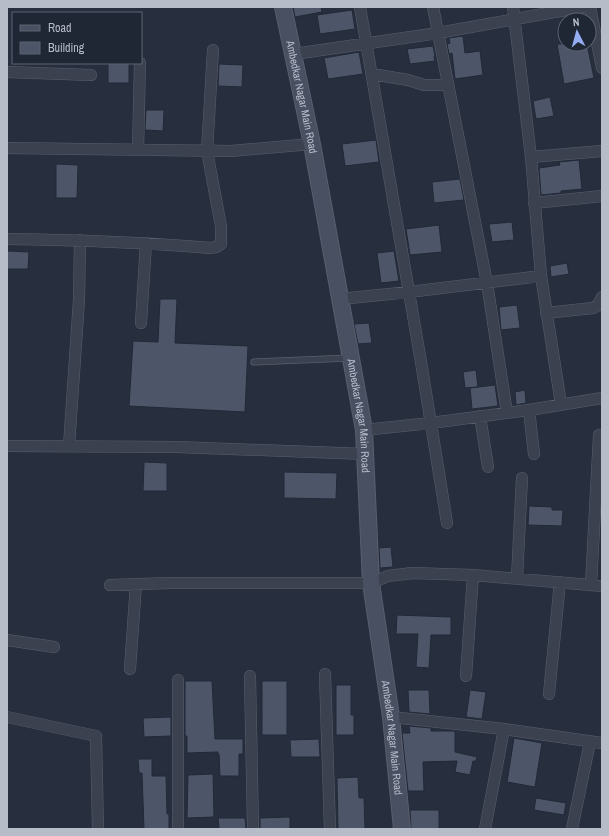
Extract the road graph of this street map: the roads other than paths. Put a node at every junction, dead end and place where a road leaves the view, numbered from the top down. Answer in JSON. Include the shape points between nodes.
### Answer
{"nodes":[{"id":1,"x":283,"y":7,"type":"edge"},
{"id":2,"x":360,"y":7,"type":"edge"},
{"id":3,"x":433,"y":7,"type":"edge"},
{"id":4,"x":513,"y":7,"type":"edge"},
{"id":5,"x":582,"y":7,"type":"edge"},
{"id":6,"x":590,"y":7,"type":"edge"},
{"id":7,"x":515,"y":19,"type":"junction"},
{"id":8,"x":438,"y":33,"type":"junction"},
{"id":9,"x":366,"y":43,"type":"junction"},
{"id":10,"x":213,"y":50,"type":"dead end"},
{"id":11,"x":294,"y":54,"type":"junction"},
{"id":12,"x":140,"y":64,"type":"edge"},
{"id":13,"x":602,"y":66,"type":"edge"},
{"id":14,"x":7,"y":72,"type":"edge"},
{"id":15,"x":372,"y":74,"type":"junction"},
{"id":16,"x":91,"y":75,"type":"dead end"},
{"id":17,"x":448,"y":85,"type":"junction"},
{"id":18,"x":312,"y":144,"type":"junction"},
{"id":19,"x":7,"y":148,"type":"edge"},
{"id":20,"x":138,"y":150,"type":"junction"},
{"id":21,"x":208,"y":151,"type":"junction"},
{"id":22,"x":602,"y":151,"type":"edge"},
{"id":23,"x":531,"y":157,"type":"junction"},
{"id":24,"x":602,"y":196,"type":"edge"},
{"id":25,"x":534,"y":203,"type":"junction"},
{"id":26,"x":7,"y":239,"type":"edge"},
{"id":27,"x":80,"y":240,"type":"junction"},
{"id":28,"x":146,"y":243,"type":"junction"},
{"id":29,"x":540,"y":276,"type":"junction"},
{"id":30,"x":487,"y":282,"type":"junction"},
{"id":31,"x":410,"y":292,"type":"junction"},
{"id":32,"x":602,"y":297,"type":"edge"},
{"id":33,"x":340,"y":298,"type":"junction"},
{"id":34,"x":546,"y":312,"type":"junction"},
{"id":35,"x":141,"y":323,"type":"dead end"},
{"id":36,"x":351,"y":358,"type":"junction"},
{"id":37,"x":254,"y":362,"type":"dead end"},
{"id":38,"x":602,"y":398,"type":"edge"},
{"id":39,"x":561,"y":404,"type":"junction"},
{"id":40,"x":529,"y":410,"type":"junction"},
{"id":41,"x":507,"y":413,"type":"junction"},
{"id":42,"x":480,"y":416,"type":"junction"},
{"id":43,"x":431,"y":423,"type":"junction"},
{"id":44,"x":364,"y":430,"type":"junction"},
{"id":45,"x":599,"y":435,"type":"dead end"},
{"id":46,"x":7,"y":446,"type":"edge"},
{"id":47,"x":69,"y":446,"type":"junction"},
{"id":48,"x":365,"y":454,"type":"junction"},
{"id":49,"x":534,"y":454,"type":"dead end"},
{"id":50,"x":488,"y":467,"type":"dead end"},
{"id":51,"x":522,"y":478,"type":"dead end"},
{"id":52,"x":447,"y":523,"type":"dead end"},
{"id":53,"x":473,"y":575,"type":"junction"},
{"id":54,"x":517,"y":578,"type":"junction"},
{"id":55,"x":560,"y":582,"type":"junction"},
{"id":56,"x":371,"y":583,"type":"junction"},
{"id":57,"x":136,"y":584,"type":"junction"},
{"id":58,"x":110,"y":585,"type":"dead end"},
{"id":59,"x":596,"y":586,"type":"edge"},
{"id":60,"x":7,"y":640,"type":"edge"},
{"id":61,"x":54,"y":647,"type":"dead end"},
{"id":62,"x":130,"y":670,"type":"dead end"},
{"id":63,"x":325,"y":674,"type":"dead end"},
{"id":64,"x":250,"y":676,"type":"dead end"},
{"id":65,"x":466,"y":676,"type":"dead end"},
{"id":66,"x":178,"y":680,"type":"dead end"},
{"id":67,"x":549,"y":694,"type":"dead end"},
{"id":68,"x":7,"y":717,"type":"edge"},
{"id":69,"x":391,"y":717,"type":"junction"},
{"id":70,"x":504,"y":729,"type":"junction"},
{"id":71,"x":590,"y":742,"type":"junction"},
{"id":72,"x":602,"y":743,"type":"edge"},
{"id":73,"x":98,"y":829,"type":"edge"},
{"id":74,"x":178,"y":829,"type":"edge"},
{"id":75,"x":253,"y":829,"type":"edge"},
{"id":76,"x":330,"y":829,"type":"edge"},
{"id":77,"x":402,"y":829,"type":"edge"},
{"id":78,"x":485,"y":829,"type":"edge"},
{"id":79,"x":572,"y":829,"type":"edge"}],
"edges":[{"from":1,"to":11,"type":"street","name":"Ambedkar Nagar Main Road"},
{"from":2,"to":9,"type":"street"},
{"from":3,"to":8,"type":"street"},
{"from":4,"to":7,"type":"street"},
{"from":5,"to":7,"type":"street"},
{"from":6,"to":13,"type":"street"},
{"from":7,"to":8,"type":"street"},
{"from":7,"to":23,"type":"street"},
{"from":8,"to":9,"type":"street"},
{"from":8,"to":17,"type":"street"},
{"from":9,"to":11,"type":"street"},
{"from":9,"to":15,"type":"street"},
{"from":10,"to":21,"type":"street"},
{"from":11,"to":18,"type":"street","name":"Ambedkar Nagar Main Road"},
{"from":12,"to":20,"type":"street"},
{"from":14,"to":16,"type":"street"},
{"from":15,"to":17,"type":"street","via":[[424,85]]},
{"from":15,"to":31,"type":"street"},
{"from":17,"to":30,"type":"street"},
{"from":18,"to":21,"type":"street"},
{"from":18,"to":33,"type":"street","name":"Ambedkar Nagar Main Road"},
{"from":19,"to":20,"type":"street"},
{"from":20,"to":21,"type":"street"},
{"from":21,"to":28,"type":"street","via":[[221,244],[210,248]]},
{"from":22,"to":23,"type":"street"},
{"from":23,"to":25,"type":"street"},
{"from":24,"to":25,"type":"street"},
{"from":25,"to":29,"type":"street"},
{"from":26,"to":27,"type":"street"},
{"from":27,"to":28,"type":"street"},
{"from":27,"to":47,"type":"street","via":[[79,300]]},
{"from":28,"to":35,"type":"street"},
{"from":29,"to":30,"type":"street"},
{"from":29,"to":34,"type":"street"},
{"from":30,"to":31,"type":"street"},
{"from":30,"to":41,"type":"street"},
{"from":31,"to":33,"type":"street"},
{"from":31,"to":43,"type":"street"},
{"from":32,"to":34,"type":"street","via":[[593,308]]},
{"from":33,"to":36,"type":"street","name":"Ambedkar Nagar Main Road"},
{"from":34,"to":39,"type":"street"},
{"from":36,"to":37,"type":"lane"},
{"from":36,"to":44,"type":"street","name":"Ambedkar Nagar Main Road"},
{"from":38,"to":39,"type":"street"},
{"from":39,"to":40,"type":"street"},
{"from":40,"to":41,"type":"street"},
{"from":40,"to":49,"type":"street"},
{"from":41,"to":42,"type":"street"},
{"from":42,"to":43,"type":"street"},
{"from":42,"to":50,"type":"street"},
{"from":43,"to":44,"type":"street"},
{"from":43,"to":52,"type":"street"},
{"from":44,"to":48,"type":"street","name":"Ambedkar Nagar Main Road"},
{"from":45,"to":59,"type":"street"},
{"from":46,"to":47,"type":"street"},
{"from":47,"to":48,"type":"street"},
{"from":48,"to":56,"type":"street","name":"Ambedkar Nagar Main Road"},
{"from":51,"to":54,"type":"street"},
{"from":53,"to":54,"type":"street"},
{"from":53,"to":56,"type":"street","via":[[412,573],[388,576]]},
{"from":53,"to":65,"type":"street"},
{"from":54,"to":55,"type":"street"},
{"from":55,"to":59,"type":"street"},
{"from":55,"to":67,"type":"street"},
{"from":56,"to":57,"type":"street"},
{"from":56,"to":69,"type":"street","name":"Ambedkar Nagar Main Road"},
{"from":57,"to":58,"type":"street"},
{"from":57,"to":62,"type":"street"},
{"from":60,"to":61,"type":"street"},
{"from":63,"to":76,"type":"street"},
{"from":64,"to":75,"type":"street"},
{"from":66,"to":74,"type":"street"},
{"from":68,"to":73,"type":"street","via":[[96,736]]},
{"from":69,"to":70,"type":"street"},
{"from":69,"to":77,"type":"street","name":"Ambedkar Nagar Main Road"},
{"from":70,"to":71,"type":"street"},
{"from":70,"to":78,"type":"street"},
{"from":71,"to":72,"type":"street"},
{"from":71,"to":79,"type":"street"}]}
